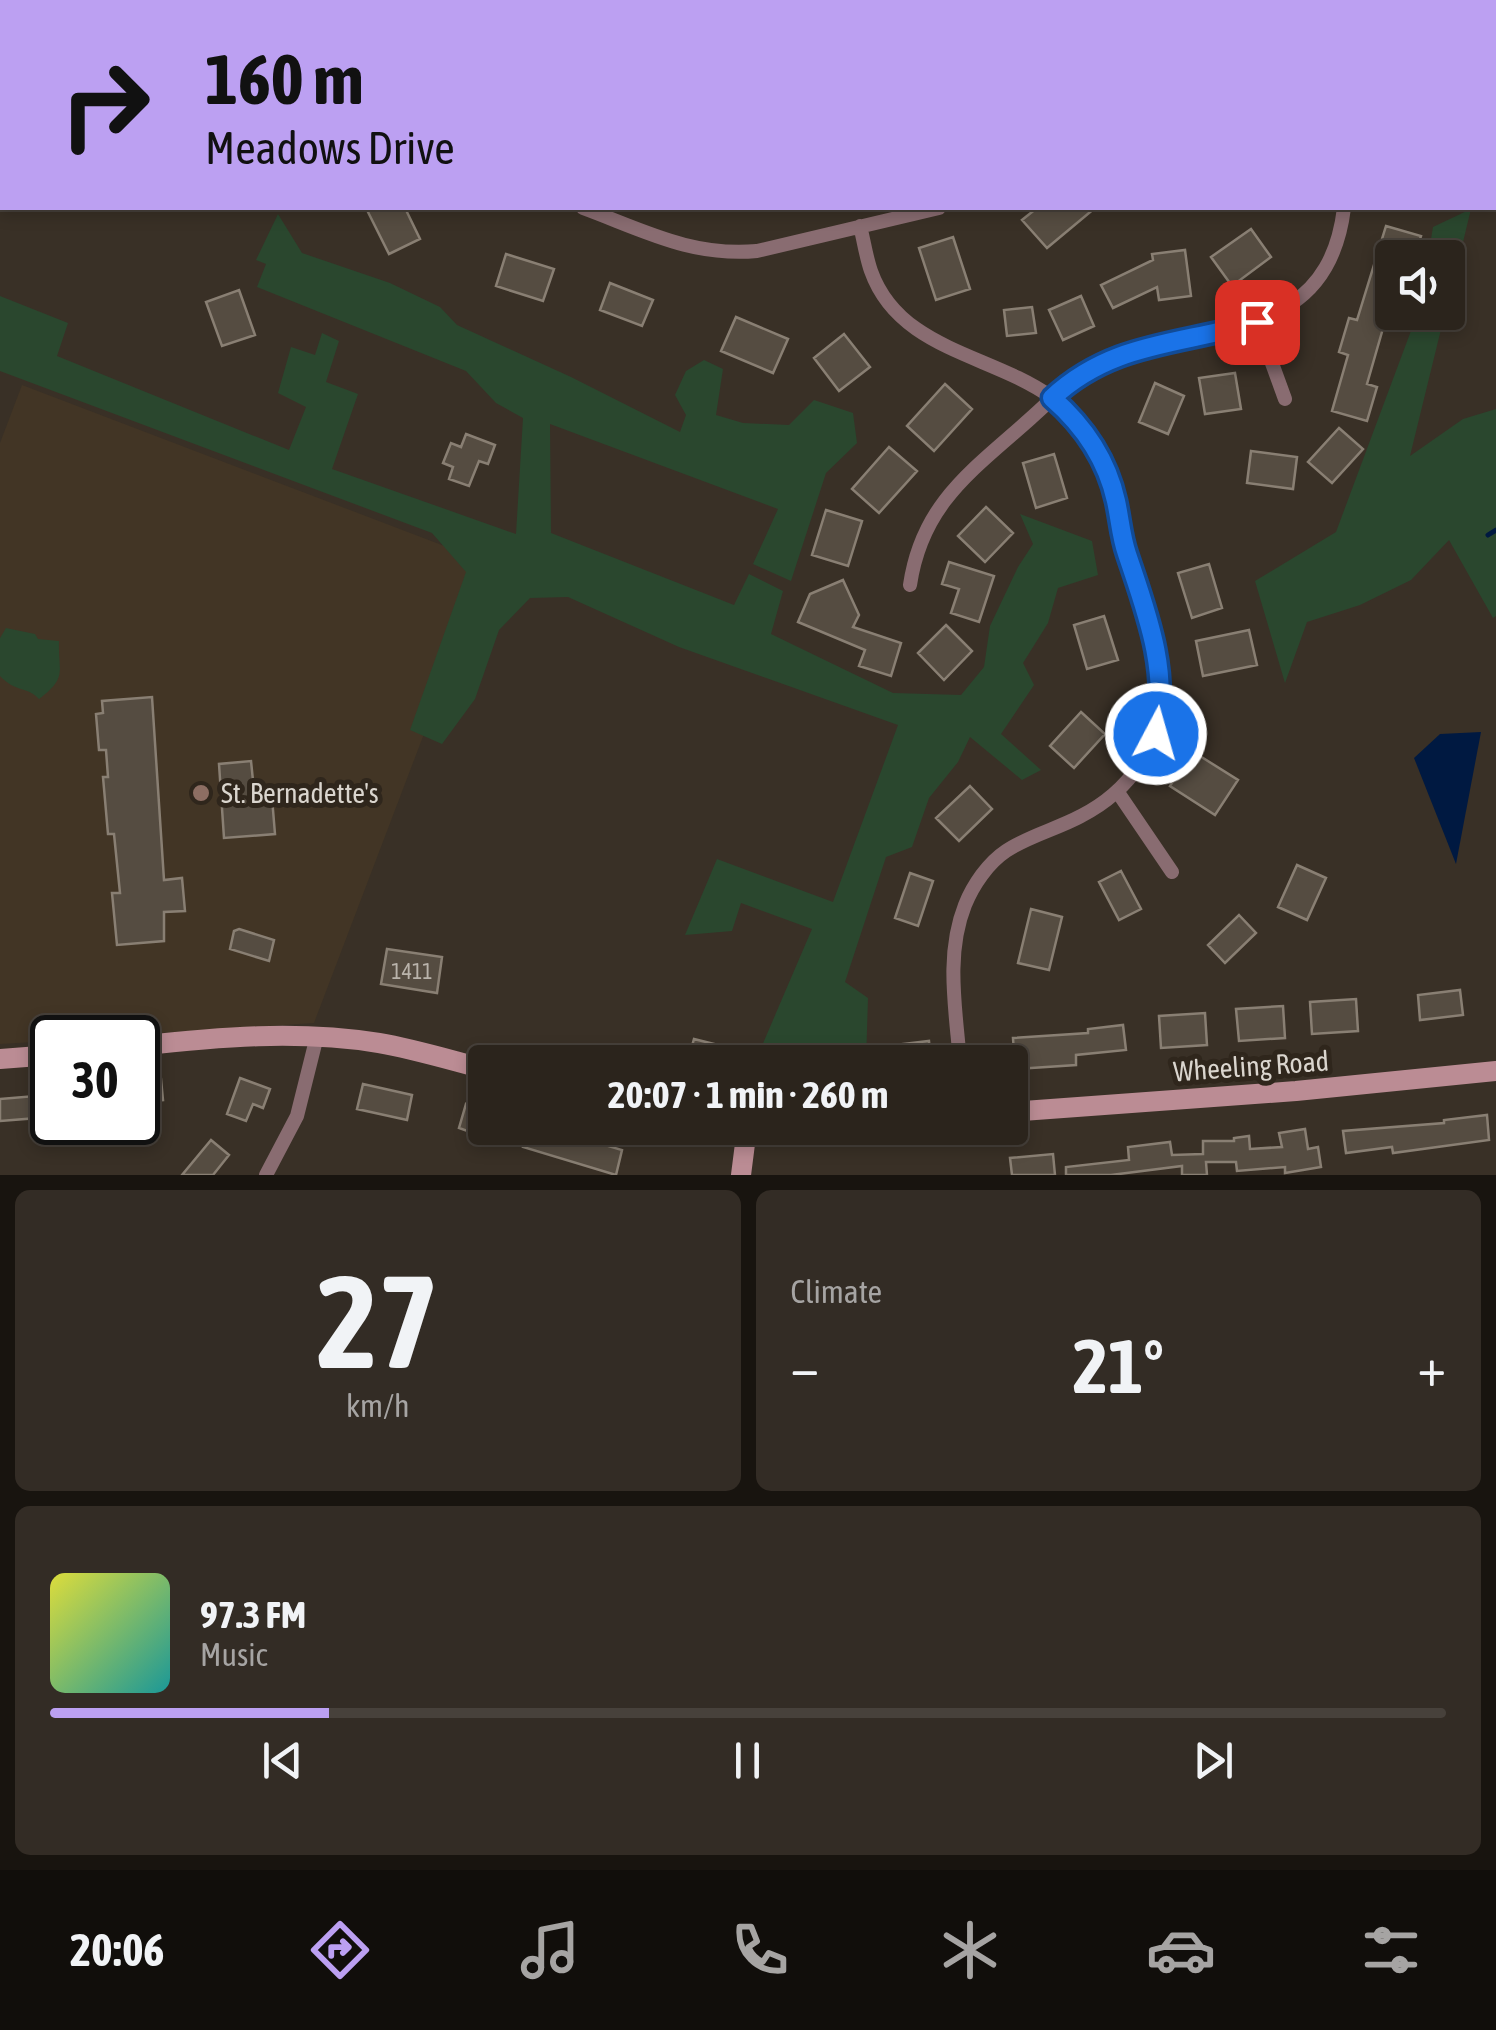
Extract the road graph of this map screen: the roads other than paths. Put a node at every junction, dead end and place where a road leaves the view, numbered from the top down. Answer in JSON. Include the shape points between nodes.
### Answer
{"nodes":[{"id":1,"x":587,"y":210,"type":"edge"},
{"id":2,"x":930,"y":210,"type":"edge"},
{"id":3,"x":1344,"y":210,"type":"edge"},
{"id":4,"x":860,"y":226,"type":"junction"},
{"id":5,"x":1257,"y":322,"type":"junction"},
{"id":6,"x":1052,"y":398,"type":"junction"},
{"id":7,"x":1285,"y":398,"type":"dead end"},
{"id":8,"x":910,"y":585,"type":"dead end"},
{"id":9,"x":1116,"y":791,"type":"junction"},
{"id":10,"x":1172,"y":872,"type":"dead end"},
{"id":11,"x":318,"y":1036,"type":"junction"},
{"id":12,"x":160,"y":1044,"type":"edge"},
{"id":13,"x":959,"y":1045,"type":"edge"},
{"id":14,"x":30,"y":1057,"type":"edge"},
{"id":15,"x":0,"y":1060,"type":"edge"},
{"id":16,"x":468,"y":1064,"type":"edge"},
{"id":17,"x":1496,"y":1071,"type":"edge"},
{"id":18,"x":1028,"y":1111,"type":"edge"},
{"id":19,"x":745,"y":1145,"type":"edge"},
{"id":20,"x":266,"y":1175,"type":"edge"},
{"id":21,"x":741,"y":1175,"type":"edge"}],
"edges":[{"from":1,"to":4,"type":"street","via":[[713,253],[758,251]]},
{"from":2,"to":4,"type":"street"},
{"from":3,"to":5,"type":"street","via":[[1322,274],[1292,304]]},
{"from":4,"to":6,"type":"street","via":[[871,271],[904,320],[933,341],[1011,372]]},
{"from":5,"to":6,"type":"street","via":[[1108,359]]},
{"from":5,"to":7,"type":"street"},
{"from":6,"to":8,"type":"street","via":[[940,504],[919,542]]},
{"from":6,"to":9,"type":"street","via":[[1080,426],[1111,481],[1160,669],[1156,734]]},
{"from":9,"to":10,"type":"street"},
{"from":9,"to":13,"type":"street","via":[[1084,815],[1006,851],[976,884],[954,945]]},
{"from":11,"to":12,"type":"street"},
{"from":11,"to":16,"type":"street"},
{"from":11,"to":20,"type":"street","via":[[297,1116]]},
{"from":14,"to":15,"type":"street"},
{"from":17,"to":18,"type":"street","name":"Wheeling Road"},
{"from":19,"to":21,"type":"street"}]}
